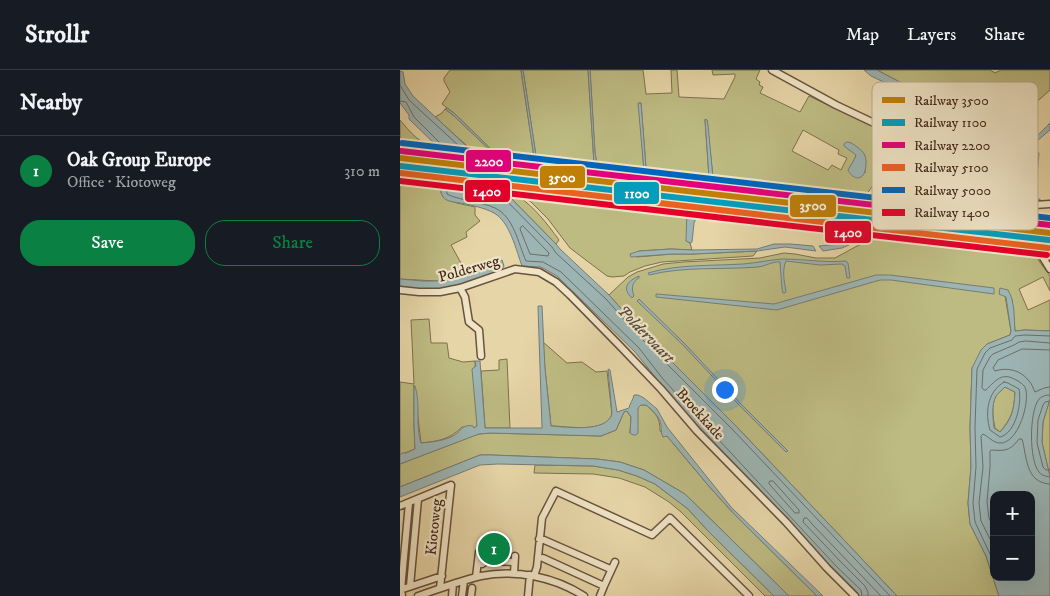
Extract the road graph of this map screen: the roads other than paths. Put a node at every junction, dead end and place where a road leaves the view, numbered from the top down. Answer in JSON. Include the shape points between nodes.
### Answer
{"nodes":[{"id":1,"x":772,"y":70,"type":"edge"},
{"id":2,"x":872,"y":122,"type":"edge"},
{"id":3,"x":1028,"y":230,"type":"edge"},
{"id":4,"x":515,"y":269,"type":"joint"},
{"id":5,"x":1050,"y":270,"type":"edge"},
{"id":6,"x":460,"y":288,"type":"junction"},
{"id":7,"x":400,"y":290,"type":"edge"},
{"id":8,"x":481,"y":356,"type":"dead end"},
{"id":9,"x":418,"y":499,"type":"junction"},
{"id":10,"x":409,"y":503,"type":"junction"},
{"id":11,"x":400,"y":506,"type":"edge"},
{"id":12,"x":539,"y":539,"type":"junction"},
{"id":13,"x":479,"y":552,"type":"dead end"},
{"id":14,"x":543,"y":558,"type":"dead end"},
{"id":15,"x":616,"y":562,"type":"dead end"},
{"id":16,"x":478,"y":564,"type":"junction"},
{"id":17,"x":608,"y":568,"type":"dead end"},
{"id":18,"x":514,"y":574,"type":"junction"},
{"id":19,"x":442,"y":576,"type":"junction"},
{"id":20,"x":532,"y":576,"type":"junction"},
{"id":21,"x":476,"y":577,"type":"junction"},
{"id":22,"x":464,"y":581,"type":"junction"},
{"id":23,"x":453,"y":584,"type":"junction"},
{"id":24,"x":410,"y":586,"type":"junction"},
{"id":25,"x":604,"y":586,"type":"junction"},
{"id":26,"x":440,"y":588,"type":"junction"},
{"id":27,"x":472,"y":588,"type":"dead end"},
{"id":28,"x":401,"y":592,"type":"edge"},
{"id":29,"x":418,"y":596,"type":"edge"},
{"id":30,"x":452,"y":596,"type":"edge"},
{"id":31,"x":462,"y":596,"type":"edge"},
{"id":32,"x":471,"y":596,"type":"edge"},
{"id":33,"x":528,"y":596,"type":"edge"},
{"id":34,"x":584,"y":596,"type":"edge"},
{"id":35,"x":600,"y":596,"type":"edge"},
{"id":36,"x":749,"y":596,"type":"edge"},
{"id":37,"x":855,"y":596,"type":"edge"}],
"edges":[{"from":1,"to":2,"type":"street"},
{"from":3,"to":5,"type":"street"},
{"from":4,"to":6,"type":"street","name":"Polderweg"},
{"from":4,"to":37,"type":"street","name":"Broekkade","via":[[539,272],[570,295]]},
{"from":6,"to":7,"type":"street","name":"Polderweg","via":[[440,292]]},
{"from":6,"to":8,"type":"street","via":[[469,322],[479,330]]},
{"from":9,"to":10,"type":"street","name":"Kiotoweg"},
{"from":9,"to":19,"type":"street","name":"Kiotoweg","via":[[451,486]]},
{"from":9,"to":24,"type":"street","name":"Kiotoweg"},
{"from":10,"to":11,"type":"street","name":"Kiotoweg"},
{"from":10,"to":28,"type":"street","name":"Kiotoweg"},
{"from":12,"to":17,"type":"street"},
{"from":12,"to":20,"type":"street","via":[[537,567]]},
{"from":12,"to":36,"type":"street","via":[[542,518],[556,491],[652,535],[670,518]]},
{"from":13,"to":16,"type":"street"},
{"from":14,"to":25,"type":"street"},
{"from":15,"to":25,"type":"street"},
{"from":16,"to":18,"type":"street","via":[[515,559]]},
{"from":16,"to":21,"type":"street"},
{"from":18,"to":20,"type":"street"},
{"from":18,"to":21,"type":"street"},
{"from":19,"to":24,"type":"street","name":"Kiotoweg"},
{"from":19,"to":26,"type":"street","name":"Kiotoweg"},
{"from":20,"to":33,"type":"street"},
{"from":20,"to":34,"type":"street","via":[[551,580]]},
{"from":21,"to":22,"type":"street"},
{"from":22,"to":23,"type":"street"},
{"from":22,"to":31,"type":"street"},
{"from":23,"to":26,"type":"street"},
{"from":23,"to":30,"type":"street"},
{"from":24,"to":28,"type":"street","name":"Kiotoweg"},
{"from":25,"to":35,"type":"street"},
{"from":26,"to":29,"type":"street"},
{"from":27,"to":32,"type":"street"}]}
